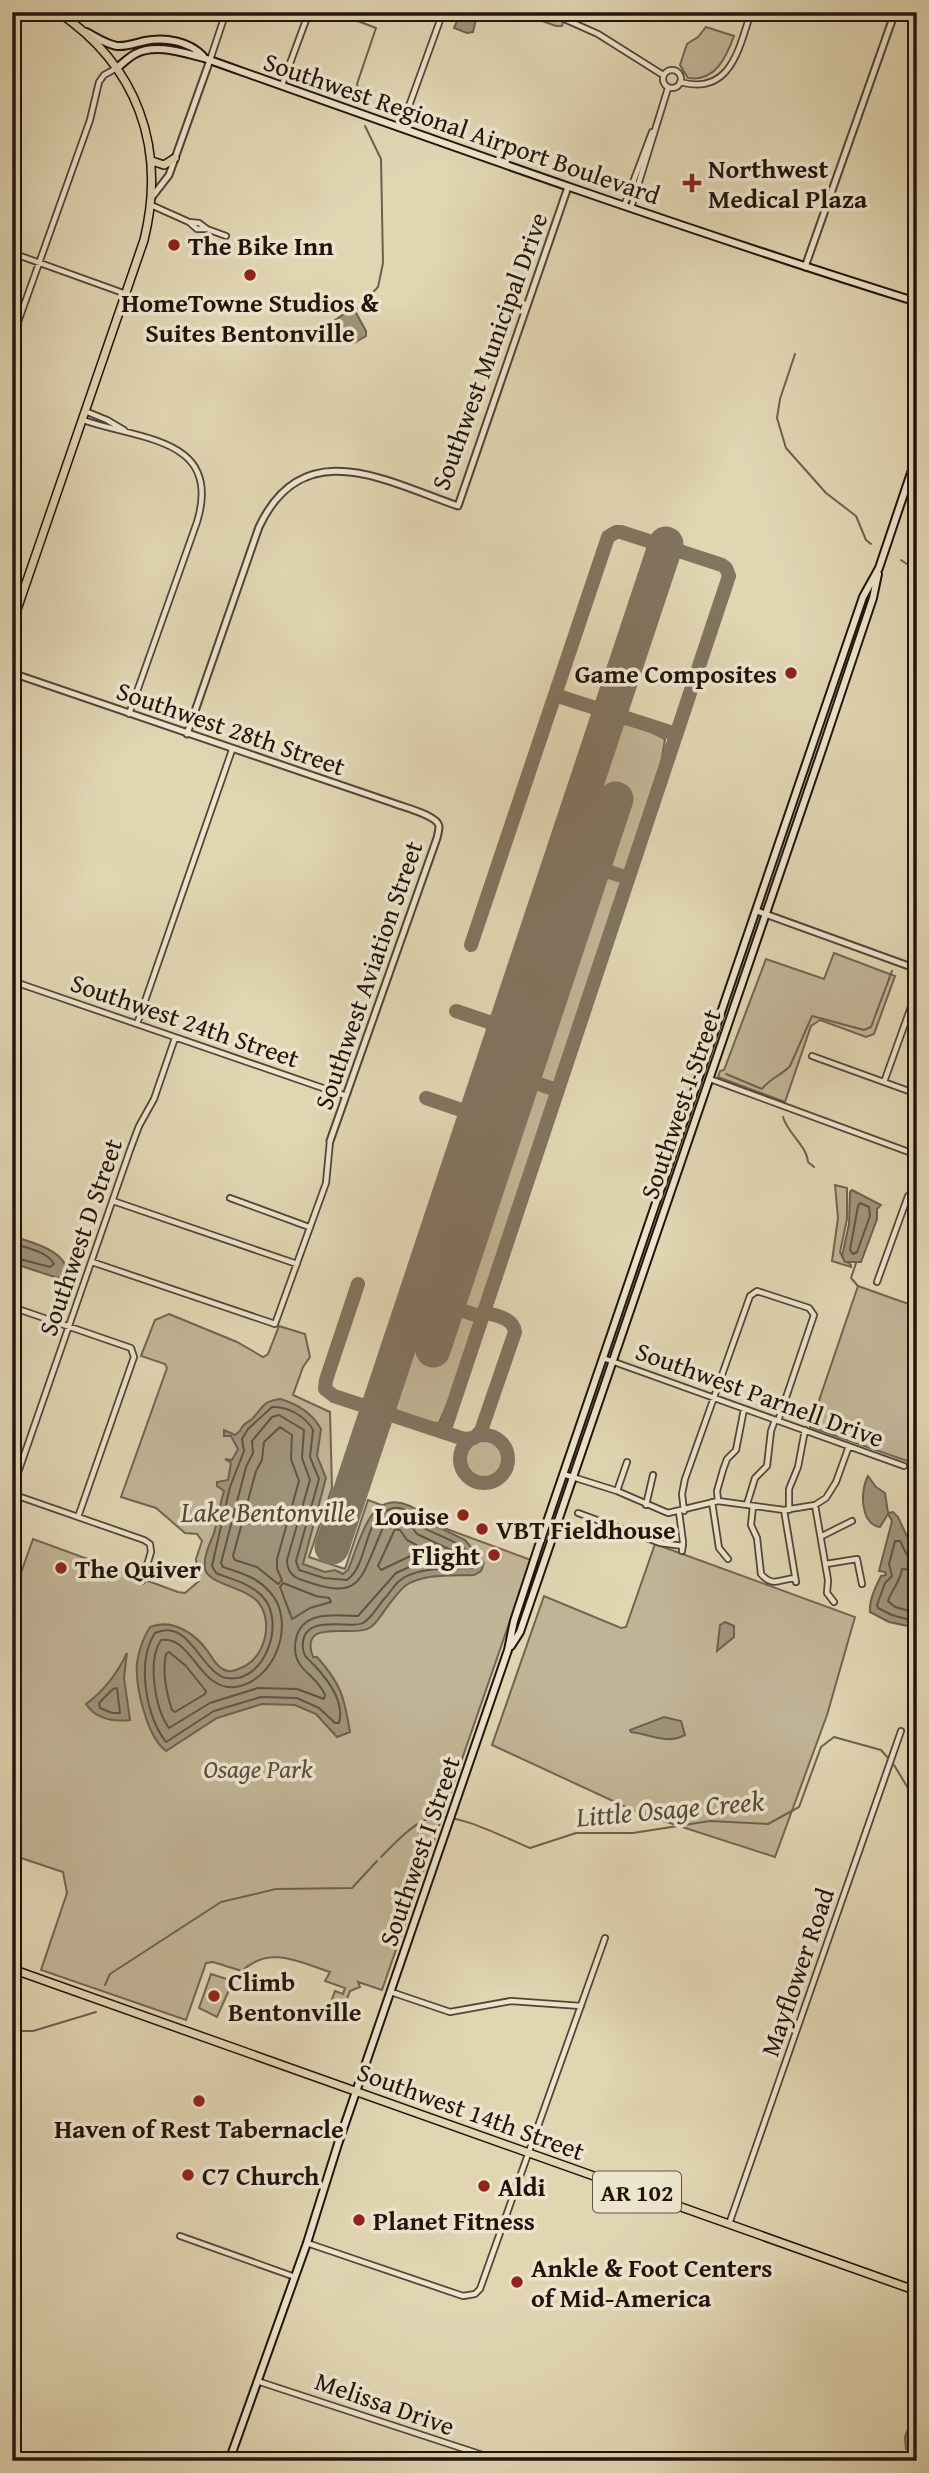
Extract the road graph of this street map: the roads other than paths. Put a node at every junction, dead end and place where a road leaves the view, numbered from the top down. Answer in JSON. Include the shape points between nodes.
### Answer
{"nodes":[{"id":1,"x":58,"y":12,"type":"edge"},
{"id":2,"x":226,"y":12,"type":"edge"},
{"id":3,"x":305,"y":12,"type":"edge"},
{"id":4,"x":443,"y":12,"type":"edge"},
{"id":5,"x":554,"y":12,"type":"edge"},
{"id":6,"x":751,"y":12,"type":"edge"},
{"id":7,"x":895,"y":12,"type":"edge"},
{"id":8,"x":81,"y":29,"type":"junction"},
{"id":9,"x":207,"y":59,"type":"junction"},
{"id":10,"x":117,"y":68,"type":"junction"},
{"id":11,"x":663,"y":75,"type":"junction"},
{"id":12,"x":680,"y":82,"type":"junction"},
{"id":13,"x":282,"y":85,"type":"junction"},
{"id":14,"x":668,"y":88,"type":"junction"},
{"id":15,"x":401,"y":128,"type":"junction"},
{"id":16,"x":175,"y":158,"type":"junction"},
{"id":17,"x":152,"y":161,"type":"junction"},
{"id":18,"x":568,"y":187,"type":"junction"},
{"id":19,"x":152,"y":201,"type":"junction"},
{"id":20,"x":627,"y":207,"type":"junction"},
{"id":21,"x":226,"y":236,"type":"dead end"},
{"id":22,"x":12,"y":253,"type":"edge"},
{"id":23,"x":39,"y":262,"type":"junction"},
{"id":24,"x":805,"y":267,"type":"junction"},
{"id":25,"x":126,"y":293,"type":"junction"},
{"id":26,"x":917,"y":302,"type":"edge"},
{"id":27,"x":12,"y":339,"type":"edge"},
{"id":28,"x":85,"y":411,"type":"junction"},
{"id":29,"x":82,"y":420,"type":"junction"},
{"id":30,"x":125,"y":430,"type":"junction"},
{"id":31,"x":917,"y":455,"type":"edge"},
{"id":32,"x":879,"y":568,"type":"junction"},
{"id":33,"x":12,"y":624,"type":"edge"},
{"id":34,"x":12,"y":673,"type":"edge"},
{"id":35,"x":129,"y":714,"type":"junction"},
{"id":36,"x":187,"y":734,"type":"junction"},
{"id":37,"x":232,"y":750,"type":"junction"},
{"id":38,"x":437,"y":822,"type":"joint"},
{"id":39,"x":757,"y":911,"type":"junction"},
{"id":40,"x":765,"y":914,"type":"junction"},
{"id":41,"x":917,"y":969,"type":"edge"},
{"id":42,"x":12,"y":981,"type":"edge"},
{"id":43,"x":917,"y":990,"type":"edge"},
{"id":44,"x":137,"y":1024,"type":"junction"},
{"id":45,"x":175,"y":1038,"type":"junction"},
{"id":46,"x":812,"y":1056,"type":"dead end"},
{"id":47,"x":709,"y":1079,"type":"junction"},
{"id":48,"x":884,"y":1082,"type":"junction"},
{"id":49,"x":917,"y":1094,"type":"edge"},
{"id":50,"x":346,"y":1096,"type":"junction"},
{"id":51,"x":330,"y":1141,"type":"joint"},
{"id":52,"x":917,"y":1155,"type":"edge"},
{"id":53,"x":917,"y":1191,"type":"edge"},
{"id":54,"x":230,"y":1198,"type":"dead end"},
{"id":55,"x":113,"y":1201,"type":"junction"},
{"id":56,"x":309,"y":1227,"type":"junction"},
{"id":57,"x":92,"y":1262,"type":"junction"},
{"id":58,"x":297,"y":1264,"type":"junction"},
{"id":59,"x":877,"y":1282,"type":"dead end"},
{"id":60,"x":12,"y":1307,"type":"edge"},
{"id":61,"x":69,"y":1328,"type":"junction"},
{"id":62,"x":603,"y":1358,"type":"junction"},
{"id":63,"x":612,"y":1361,"type":"junction"},
{"id":64,"x":714,"y":1398,"type":"junction"},
{"id":65,"x":744,"y":1409,"type":"junction"},
{"id":66,"x":776,"y":1420,"type":"junction"},
{"id":67,"x":805,"y":1430,"type":"junction"},
{"id":68,"x":849,"y":1446,"type":"junction"},
{"id":69,"x":627,"y":1462,"type":"dead end"},
{"id":70,"x":904,"y":1466,"type":"dead end"},
{"id":71,"x":564,"y":1474,"type":"junction"},
{"id":72,"x":653,"y":1475,"type":"dead end"},
{"id":73,"x":572,"y":1477,"type":"junction"},
{"id":74,"x":617,"y":1491,"type":"junction"},
{"id":75,"x":12,"y":1492,"type":"edge"},
{"id":76,"x":715,"y":1502,"type":"junction"},
{"id":77,"x":646,"y":1505,"type":"junction"},
{"id":78,"x":750,"y":1505,"type":"junction"},
{"id":79,"x":815,"y":1505,"type":"junction"},
{"id":80,"x":786,"y":1510,"type":"junction"},
{"id":81,"x":682,"y":1511,"type":"junction"},
{"id":82,"x":578,"y":1513,"type":"dead end"},
{"id":83,"x":78,"y":1517,"type":"junction"},
{"id":84,"x":852,"y":1521,"type":"dead end"},
{"id":85,"x":822,"y":1536,"type":"junction"},
{"id":86,"x":728,"y":1559,"type":"dead end"},
{"id":87,"x":826,"y":1564,"type":"junction"},
{"id":88,"x":142,"y":1581,"type":"dead end"},
{"id":89,"x":862,"y":1584,"type":"dead end"},
{"id":90,"x":834,"y":1602,"type":"dead end"},
{"id":91,"x":508,"y":1650,"type":"junction"},
{"id":92,"x":901,"y":1731,"type":"dead end"},
{"id":93,"x":605,"y":1938,"type":"dead end"},
{"id":94,"x":12,"y":1969,"type":"edge"},
{"id":95,"x":391,"y":1992,"type":"junction"},
{"id":96,"x":581,"y":2006,"type":"junction"},
{"id":97,"x":357,"y":2092,"type":"junction"},
{"id":98,"x":530,"y":2154,"type":"junction"},
{"id":99,"x":729,"y":2225,"type":"junction"},
{"id":100,"x":180,"y":2236,"type":"dead end"},
{"id":101,"x":307,"y":2242,"type":"junction"},
{"id":102,"x":295,"y":2277,"type":"junction"},
{"id":103,"x":917,"y":2291,"type":"edge"},
{"id":104,"x":256,"y":2381,"type":"junction"},
{"id":105,"x":229,"y":2461,"type":"edge"},
{"id":106,"x":501,"y":2461,"type":"edge"}],
"edges":[{"from":1,"to":8,"type":"main road"},
{"from":2,"to":9,"type":"street"},
{"from":3,"to":13,"type":"street"},
{"from":4,"to":15,"type":"street"},
{"from":5,"to":11,"type":"street","via":[[608,39]]},
{"from":6,"to":12,"type":"street","via":[[727,71],[707,84]]},
{"from":7,"to":24,"type":"street"},
{"from":8,"to":9,"type":"main road","via":[[119,46],[170,40],[194,47]]},
{"from":8,"to":10,"type":"main road"},
{"from":9,"to":10,"type":"main road","name":"Southwest Regional Airport Boulevard","via":[[152,50],[136,53]]},
{"from":9,"to":13,"type":"main road","name":"Southwest Regional Airport Boulevard"},
{"from":9,"to":16,"type":"street"},
{"from":10,"to":17,"type":"main road","via":[[140,111]]},
{"from":10,"to":23,"type":"street","via":[[99,82]]},
{"from":11,"to":12,"type":"street","via":[[676,71]]},
{"from":11,"to":14,"type":"street"},
{"from":12,"to":14,"type":"street","via":[[676,88]]},
{"from":13,"to":15,"type":"main road","name":"Southwest Regional Airport Boulevard"},
{"from":14,"to":20,"type":"street"},
{"from":15,"to":18,"type":"main road","name":"Southwest Regional Airport Boulevard"},
{"from":16,"to":17,"type":"main road","via":[[164,165]]},
{"from":16,"to":19,"type":"street"},
{"from":17,"to":19,"type":"main road"},
{"from":18,"to":20,"type":"main road","name":"Southwest Regional Airport Boulevard"},
{"from":18,"to":36,"type":"street","name":"Southwest Municipal Drive","via":[[458,506],[352,471],[319,472],[283,490],[259,527]]},
{"from":19,"to":21,"type":"street"},
{"from":19,"to":25,"type":"main road"},
{"from":20,"to":24,"type":"main road","name":"Southwest Regional Airport Boulevard"},
{"from":22,"to":23,"type":"street"},
{"from":23,"to":25,"type":"street"},
{"from":23,"to":27,"type":"street"},
{"from":24,"to":26,"type":"main road","name":"Southwest Regional Airport Boulevard"},
{"from":25,"to":28,"type":"main road"},
{"from":28,"to":29,"type":"main road"},
{"from":28,"to":30,"type":"street"},
{"from":29,"to":30,"type":"street"},
{"from":29,"to":33,"type":"main road"},
{"from":30,"to":35,"type":"street","via":[[185,455],[199,473],[203,492]]},
{"from":31,"to":32,"type":"main road","name":"Southwest I Street"},
{"from":32,"to":39,"type":"main road","name":"Southwest I Street","via":[[863,597]]},
{"from":32,"to":40,"type":"main road","name":"Southwest I Street","via":[[869,612]]},
{"from":34,"to":35,"type":"street","name":"Southwest 28th Street"},
{"from":35,"to":36,"type":"street","name":"Southwest 28th Street"},
{"from":36,"to":37,"type":"street","name":"Southwest 28th Street"},
{"from":37,"to":38,"type":"street","name":"Southwest 28th Street"},
{"from":37,"to":44,"type":"street"},
{"from":38,"to":50,"type":"street","name":"Southwest Aviation Street","via":[[437,838]]},
{"from":39,"to":40,"type":"street"},
{"from":39,"to":62,"type":"main road","name":"Southwest I Street"},
{"from":40,"to":41,"type":"street"},
{"from":40,"to":47,"type":"main road","name":"Southwest I Street"},
{"from":42,"to":44,"type":"street","name":"Southwest 24th Street"},
{"from":43,"to":48,"type":"street"},
{"from":44,"to":45,"type":"street","name":"Southwest 24th Street"},
{"from":45,"to":50,"type":"street","name":"Southwest 24th Street"},
{"from":45,"to":55,"type":"street","name":"Southwest D Street"},
{"from":46,"to":48,"type":"street"},
{"from":47,"to":52,"type":"street"},
{"from":47,"to":63,"type":"main road","name":"Southwest I Street"},
{"from":48,"to":49,"type":"street"},
{"from":50,"to":51,"type":"street","name":"Southwest Aviation Street"},
{"from":51,"to":56,"type":"street","via":[[326,1183]]},
{"from":53,"to":59,"type":"street","via":[[908,1196]]},
{"from":54,"to":56,"type":"street"},
{"from":55,"to":57,"type":"street","name":"Southwest D Street"},
{"from":55,"to":58,"type":"street"},
{"from":56,"to":58,"type":"street"},
{"from":57,"to":58,"type":"street","via":[[275,1324]]},
{"from":57,"to":61,"type":"street","name":"Southwest D Street"},
{"from":60,"to":61,"type":"street"},
{"from":61,"to":75,"type":"street","name":"Southwest D Street"},
{"from":61,"to":83,"type":"street","via":[[131,1348],[134,1357]]},
{"from":62,"to":63,"type":"street","name":"Southwest Parnell Drive"},
{"from":62,"to":71,"type":"main road","name":"Southwest I Street"},
{"from":63,"to":64,"type":"street","name":"Southwest Parnell Drive"},
{"from":63,"to":73,"type":"main road","name":"Southwest I Street"},
{"from":64,"to":65,"type":"street","name":"Southwest Parnell Drive"},
{"from":64,"to":66,"type":"street","via":[[750,1296],[761,1291],[809,1308],[813,1321]]},
{"from":64,"to":81,"type":"street","via":[[683,1487]]},
{"from":65,"to":66,"type":"street","name":"Southwest Parnell Drive"},
{"from":65,"to":76,"type":"street","via":[[737,1448],[727,1459]]},
{"from":66,"to":67,"type":"street","name":"Southwest Parnell Drive"},
{"from":66,"to":78,"type":"street","via":[[767,1466],[755,1478]]},
{"from":67,"to":68,"type":"street","name":"Southwest Parnell Drive"},
{"from":67,"to":80,"type":"street"},
{"from":68,"to":70,"type":"street","name":"Southwest Parnell Drive"},
{"from":68,"to":79,"type":"street","via":[[836,1482]]},
{"from":69,"to":74,"type":"street"},
{"from":71,"to":73,"type":"street"},
{"from":71,"to":91,"type":"main road","name":"Southwest I Street"},
{"from":72,"to":77,"type":"street"},
{"from":73,"to":74,"type":"street"},
{"from":73,"to":91,"type":"main road","name":"Southwest I Street","via":[[520,1632]]},
{"from":74,"to":77,"type":"street"},
{"from":75,"to":83,"type":"street"},
{"from":76,"to":78,"type":"street"},
{"from":76,"to":81,"type":"street"},
{"from":76,"to":86,"type":"street","via":[[719,1548]]},
{"from":77,"to":81,"type":"street","via":[[668,1513]]},
{"from":78,"to":80,"type":"street"},
{"from":78,"to":80,"type":"street","via":[[761,1574],[775,1584],[796,1580]]},
{"from":79,"to":80,"type":"street"},
{"from":79,"to":85,"type":"street"},
{"from":81,"to":82,"type":"street","via":[[682,1549]]},
{"from":83,"to":88,"type":"street","via":[[150,1544]]},
{"from":84,"to":85,"type":"street"},
{"from":85,"to":87,"type":"street"},
{"from":87,"to":89,"type":"street","via":[[857,1559]]},
{"from":87,"to":90,"type":"street","via":[[827,1593]]},
{"from":91,"to":95,"type":"main road","name":"Southwest I Street"},
{"from":92,"to":99,"type":"street","name":"Mayflower Road"},
{"from":93,"to":96,"type":"street"},
{"from":94,"to":97,"type":"main road","name":"Southwest 14th Street","number":"AR 102"},
{"from":95,"to":96,"type":"street","via":[[450,2012],[511,2001]]},
{"from":95,"to":97,"type":"main road","name":"Southwest I Street"},
{"from":96,"to":98,"type":"street"},
{"from":97,"to":98,"type":"main road","name":"Southwest 14th Street","number":"AR 102"},
{"from":97,"to":101,"type":"main road","name":"Southwest I Street"},
{"from":98,"to":99,"type":"main road","name":"Southwest 14th Street","number":"AR 102"},
{"from":98,"to":101,"type":"street","via":[[481,2289],[475,2294],[463,2296]]},
{"from":99,"to":103,"type":"main road","name":"Southwest 14th Street","number":"AR 102"},
{"from":100,"to":102,"type":"street"},
{"from":101,"to":102,"type":"main road","name":"Southwest I Street"},
{"from":102,"to":104,"type":"main road","name":"Southwest I Street"},
{"from":104,"to":105,"type":"main road","name":"Southwest I Street"},
{"from":104,"to":106,"type":"street","name":"Melissa Drive"}]}
